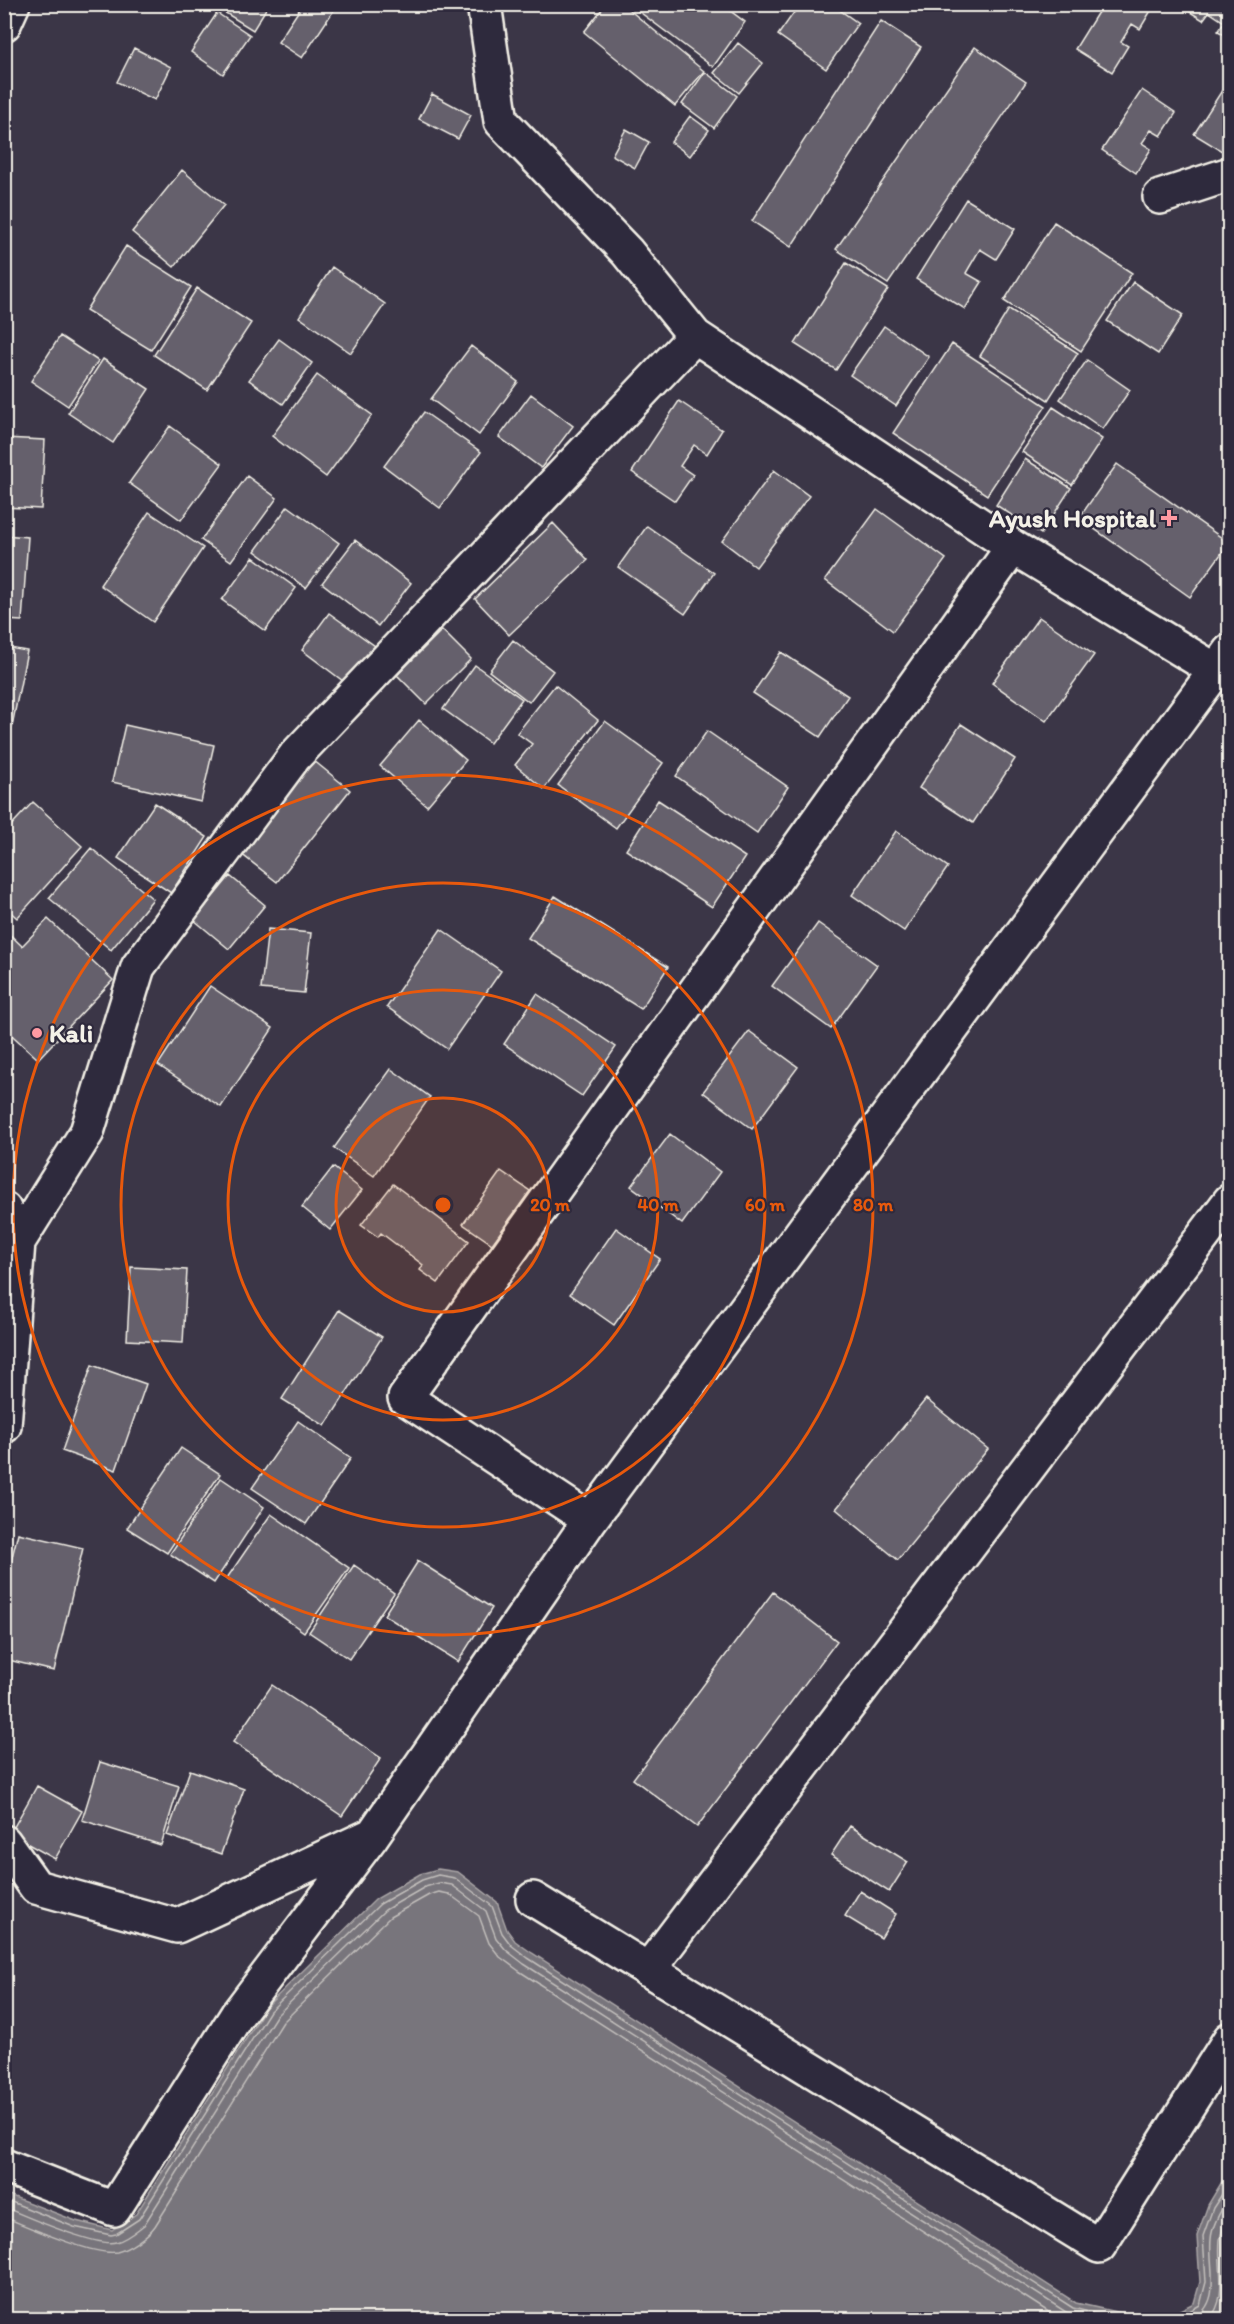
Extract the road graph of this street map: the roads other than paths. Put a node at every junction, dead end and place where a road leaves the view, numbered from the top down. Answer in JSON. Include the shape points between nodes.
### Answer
{"nodes":[{"id":1,"x":13,"y":4,"type":"edge"},
{"id":2,"x":484,"y":4,"type":"edge"},
{"id":3,"x":4,"y":24,"type":"edge"},
{"id":4,"x":1230,"y":174,"type":"edge"},
{"id":5,"x":1160,"y":197,"type":"dead end"},
{"id":6,"x":695,"y":336,"type":"junction"},
{"id":7,"x":1013,"y":546,"type":"junction"},
{"id":8,"x":1222,"y":660,"type":"edge"},
{"id":9,"x":1230,"y":1202,"type":"edge"},
{"id":10,"x":4,"y":1209,"type":"edge"},
{"id":11,"x":18,"y":1242,"type":"junction"},
{"id":12,"x":5,"y":1424,"type":"edge"},
{"id":13,"x":590,"y":1520,"type":"junction"},
{"id":14,"x":372,"y":1836,"type":"junction"},
{"id":15,"x":4,"y":1842,"type":"edge"},
{"id":16,"x":533,"y":1899,"type":"dead end"},
{"id":17,"x":648,"y":1970,"type":"junction"},
{"id":18,"x":1230,"y":2039,"type":"edge"},
{"id":19,"x":4,"y":2166,"type":"edge"}],
"edges":[{"from":1,"to":3,"type":"street"},
{"from":2,"to":6,"type":"street","via":[[501,121],[627,252]]},
{"from":4,"to":5,"type":"street"},
{"from":6,"to":7,"type":"street"},
{"from":6,"to":11,"type":"street","via":[[288,766],[138,967],[87,1132]]},
{"from":7,"to":8,"type":"street"},
{"from":7,"to":13,"type":"street","via":[[405,1398]]},
{"from":8,"to":13,"type":"street"},
{"from":9,"to":17,"type":"street"},
{"from":10,"to":11,"type":"street"},
{"from":11,"to":12,"type":"street"},
{"from":13,"to":14,"type":"street"},
{"from":14,"to":15,"type":"street","via":[[177,1926],[36,1887]]},
{"from":14,"to":19,"type":"street","via":[[237,2015],[114,2209]]},
{"from":16,"to":17,"type":"street"},
{"from":17,"to":18,"type":"street","via":[[1099,2246]]}]}
